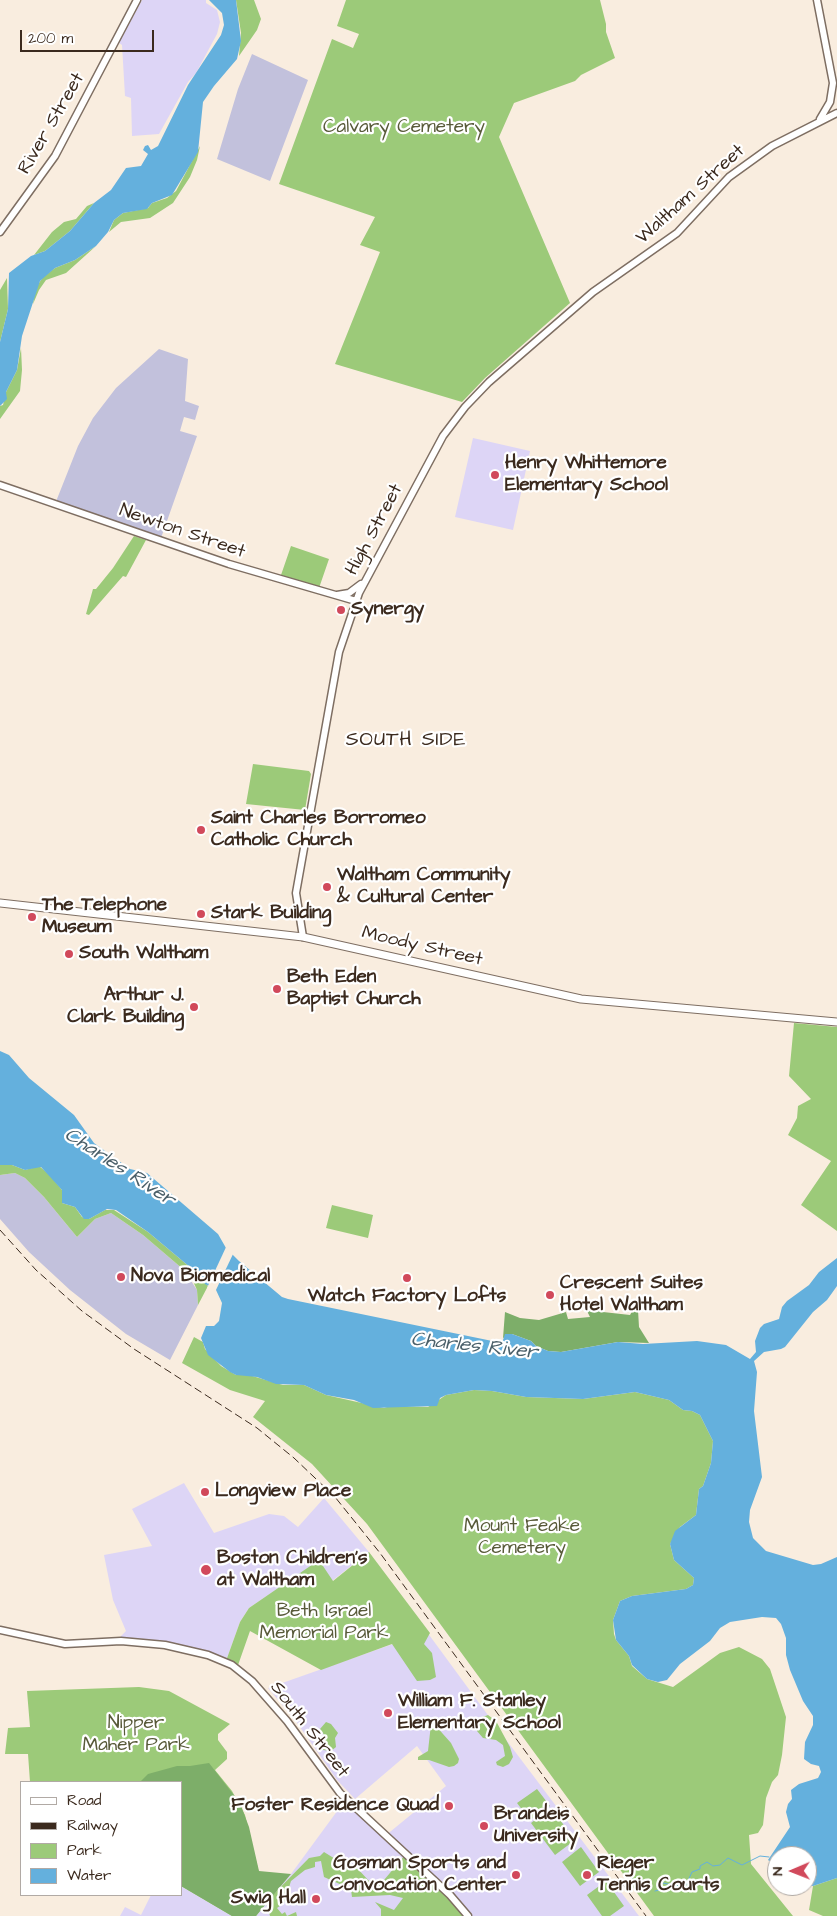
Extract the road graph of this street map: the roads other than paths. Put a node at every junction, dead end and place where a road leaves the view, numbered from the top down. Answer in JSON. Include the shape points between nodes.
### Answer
{"nodes":[{"id":1,"x":137,"y":0,"type":"edge"},
{"id":2,"x":817,"y":0,"type":"edge"},
{"id":3,"x":834,"y":76,"type":"edge"},
{"id":4,"x":837,"y":113,"type":"edge"},
{"id":5,"x":817,"y":122,"type":"junction"},
{"id":6,"x":0,"y":232,"type":"edge"},
{"id":7,"x":570,"y":310,"type":"joint"},
{"id":8,"x":0,"y":485,"type":"edge"},
{"id":9,"x":367,"y":578,"type":"junction"},
{"id":10,"x":332,"y":595,"type":"junction"},
{"id":11,"x":356,"y":601,"type":"junction"},
{"id":12,"x":0,"y":903,"type":"edge"},
{"id":13,"x":303,"y":937,"type":"junction"},
{"id":14,"x":837,"y":1022,"type":"edge"},
{"id":15,"x":0,"y":1630,"type":"edge"},
{"id":16,"x":468,"y":1916,"type":"edge"}],
"edges":[{"from":1,"to":6,"type":"main road","name":"River Street","via":[[55,156]]},
{"from":2,"to":3,"type":"main road"},
{"from":3,"to":5,"type":"main road","via":[[831,99]]},
{"from":4,"to":5,"type":"main road","name":"Waltham Street"},
{"from":5,"to":7,"type":"main road","name":"Waltham Street","via":[[742,166],[671,238]]},
{"from":7,"to":9,"type":"main road","name":"High Street","via":[[489,382],[455,420],[436,448]]},
{"from":8,"to":10,"type":"main road","name":"Newton Street","via":[[229,564]]},
{"from":9,"to":10,"type":"main road","via":[[351,592]]},
{"from":9,"to":11,"type":"main road","name":"High Street"},
{"from":10,"to":11,"type":"main road","name":"Newton Street"},
{"from":11,"to":13,"type":"main road","name":"High Street","via":[[337,658],[300,863],[295,896]]},
{"from":12,"to":13,"type":"main road","name":"Moody Street"},
{"from":13,"to":14,"type":"main road","name":"Moody Street","via":[[581,998]]},
{"from":15,"to":16,"type":"main road","name":"South Street","via":[[65,1644],[121,1641],[165,1645],[214,1656],[238,1668],[287,1721],[340,1793],[450,1895]]}]}
